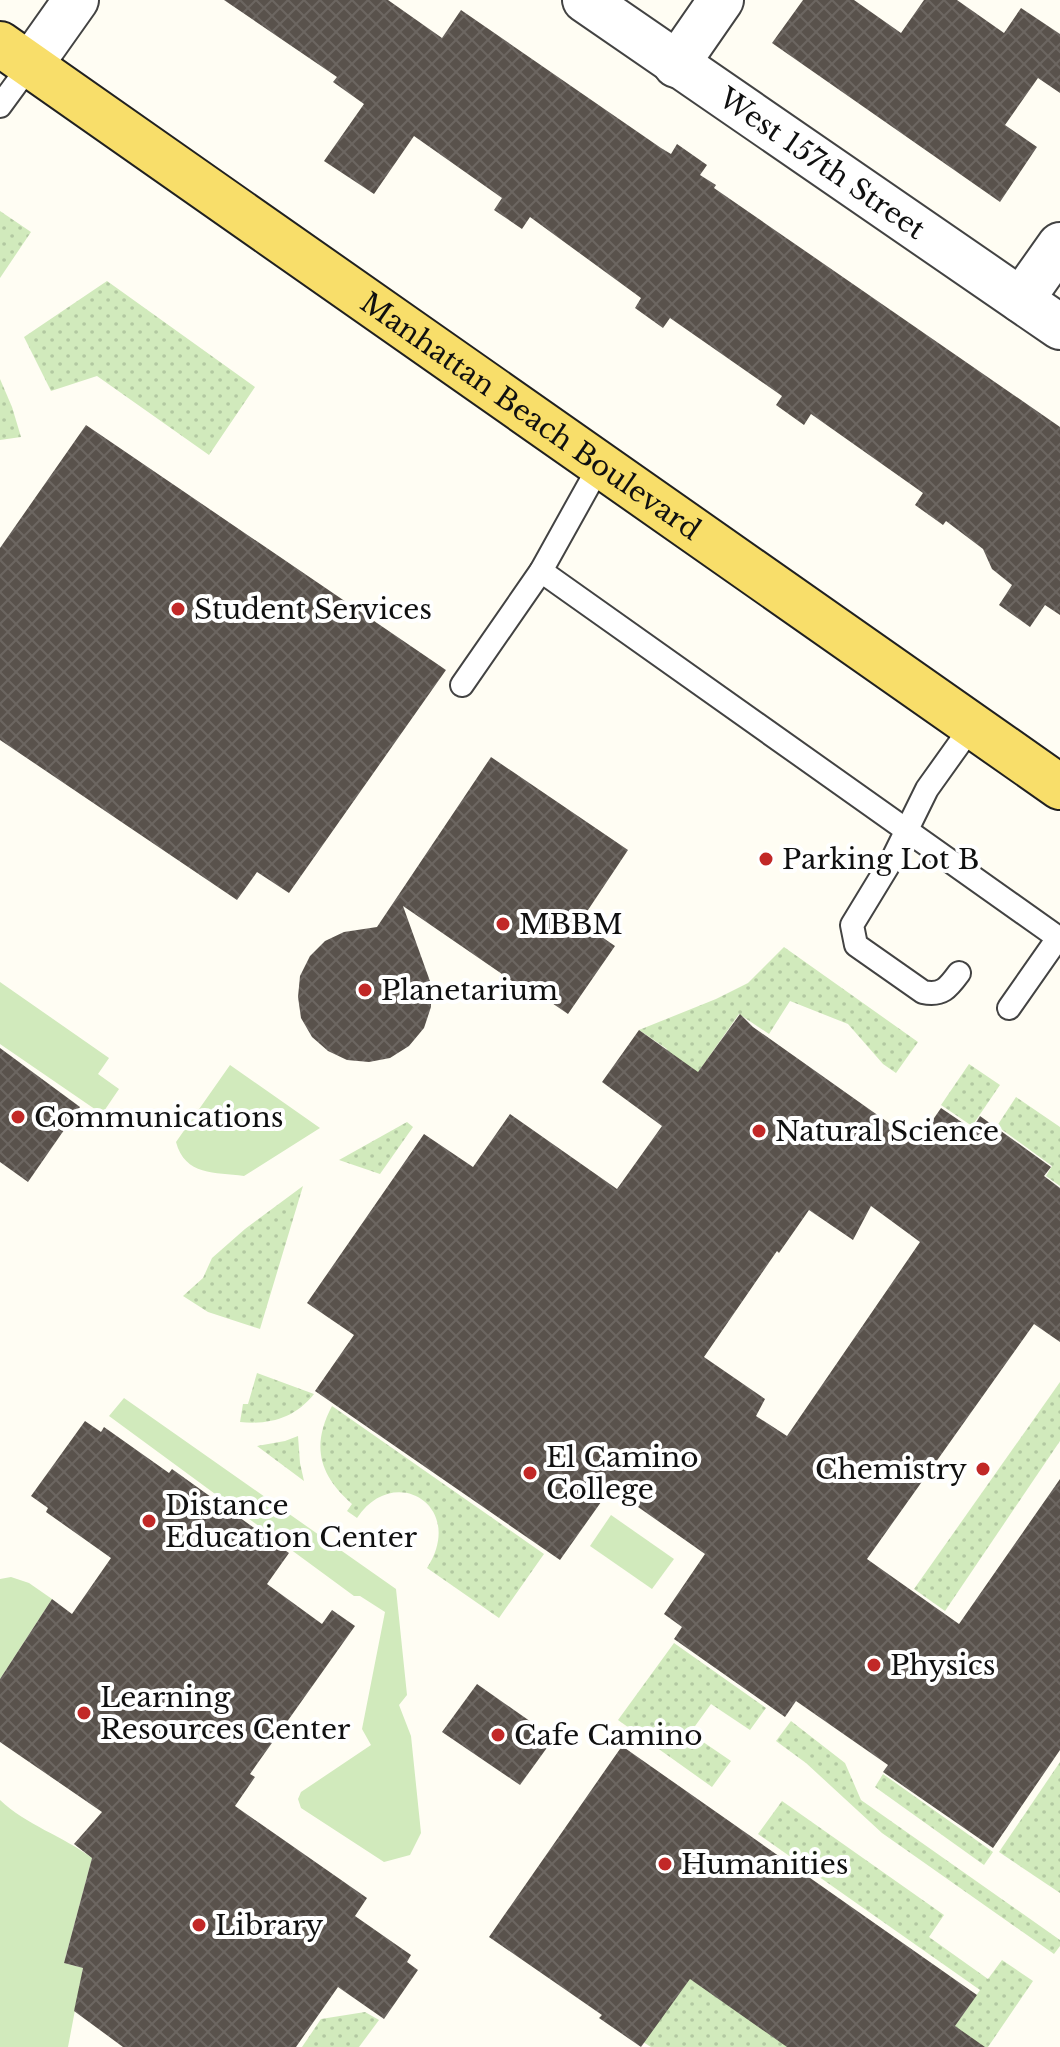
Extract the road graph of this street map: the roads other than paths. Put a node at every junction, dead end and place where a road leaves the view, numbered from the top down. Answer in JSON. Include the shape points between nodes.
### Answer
{"nodes":[{"id":1,"x":76,"y":0,"type":"edge"},
{"id":2,"x":585,"y":0,"type":"edge"},
{"id":3,"x":721,"y":0,"type":"edge"},
{"id":4,"x":15,"y":54,"type":"edge"},
{"id":5,"x":676,"y":65,"type":"junction"},
{"id":6,"x":0,"y":106,"type":"edge"},
{"id":7,"x":1060,"y":245,"type":"edge"},
{"id":8,"x":1021,"y":300,"type":"junction"},
{"id":9,"x":1060,"y":327,"type":"edge"},
{"id":10,"x":600,"y":465,"type":"junction"},
{"id":11,"x":541,"y":571,"type":"junction"},
{"id":12,"x":462,"y":685,"type":"dead end"},
{"id":13,"x":972,"y":726,"type":"junction"},
{"id":14,"x":1060,"y":787,"type":"edge"},
{"id":15,"x":905,"y":830,"type":"junction"},
{"id":16,"x":1059,"y":938,"type":"edge"},
{"id":17,"x":959,"y":973,"type":"dead end"},
{"id":18,"x":1009,"y":1008,"type":"dead end"}],
"edges":[{"from":1,"to":4,"type":"street"},
{"from":2,"to":5,"type":"street","name":"West 157th Street"},
{"from":3,"to":5,"type":"street"},
{"from":4,"to":6,"type":"lane"},
{"from":4,"to":10,"type":"main road","name":"Manhattan Beach Boulevard"},
{"from":5,"to":8,"type":"street","name":"West 157th Street"},
{"from":7,"to":8,"type":"street"},
{"from":8,"to":9,"type":"street","name":"West 157th Street"},
{"from":10,"to":11,"type":"lane"},
{"from":10,"to":13,"type":"main road","name":"Manhattan Beach Boulevard"},
{"from":11,"to":12,"type":"lane"},
{"from":11,"to":15,"type":"lane"},
{"from":13,"to":14,"type":"main road","name":"Manhattan Beach Boulevard"},
{"from":13,"to":15,"type":"lane"},
{"from":15,"to":16,"type":"lane"},
{"from":15,"to":17,"type":"lane","via":[[852,925],[856,945],[923,992],[944,992]]},
{"from":16,"to":18,"type":"lane"}]}
